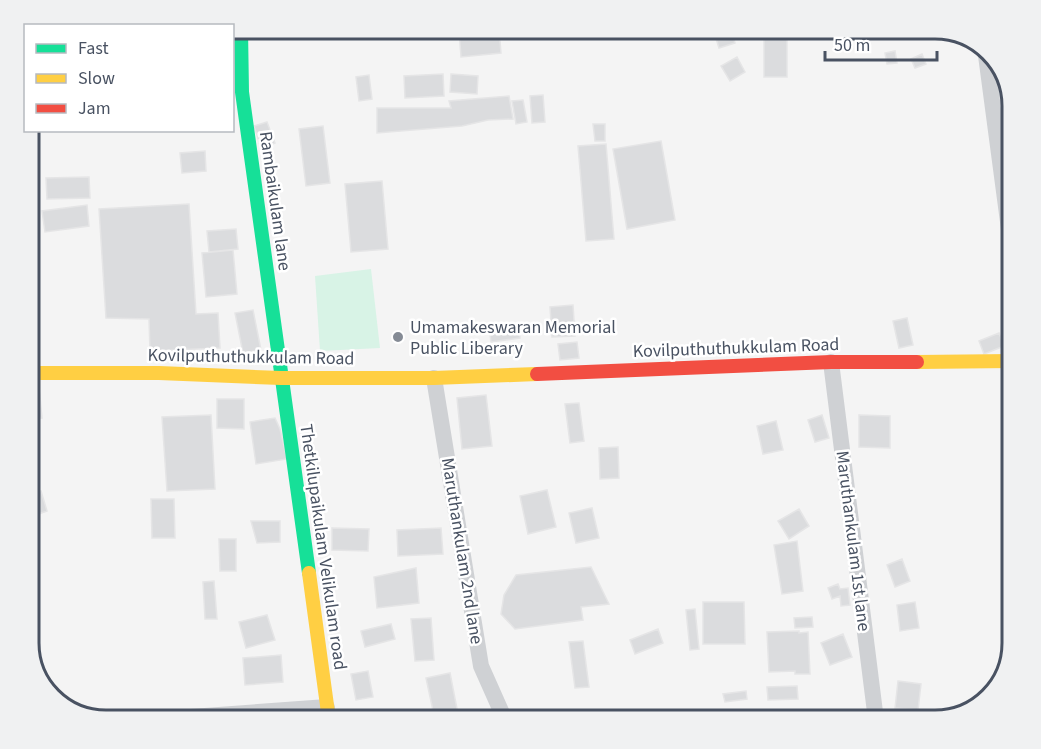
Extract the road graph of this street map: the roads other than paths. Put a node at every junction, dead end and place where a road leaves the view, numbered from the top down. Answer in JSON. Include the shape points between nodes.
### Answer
{"nodes":[{"id":1,"x":241,"y":39,"type":"edge"},
{"id":2,"x":987,"y":64,"type":"edge"},
{"id":3,"x":1002,"y":176,"type":"edge"},
{"id":4,"x":1002,"y":361,"type":"edge"},
{"id":5,"x":831,"y":362,"type":"junction"},
{"id":6,"x":39,"y":373,"type":"edge"},
{"id":7,"x":281,"y":378,"type":"junction"},
{"id":8,"x":434,"y":378,"type":"junction"},
{"id":9,"x":327,"y":710,"type":"edge"},
{"id":10,"x":501,"y":710,"type":"edge"},
{"id":11,"x":875,"y":710,"type":"edge"}],
"edges":[{"from":1,"to":7,"type":"street","name":"Rambaikulam lane","via":[[242,92]]},
{"from":2,"to":3,"type":"street"},
{"from":4,"to":5,"type":"street","name":"Kovilputhuthukkulam Road"},
{"from":5,"to":8,"type":"street","name":"Kovilputhuthukkulam Road"},
{"from":5,"to":11,"type":"street","name":"Maruthankulam 1st lane"},
{"from":6,"to":7,"type":"street","name":"Kovilputhuthukkulam Road"},
{"from":7,"to":8,"type":"street","name":"Kovilputhuthukkulam Road"},
{"from":7,"to":9,"type":"street","name":"Thetkilupaikulam Velikulam road"},
{"from":8,"to":10,"type":"street","name":"Maruthankulam 2nd lane","via":[[481,666]]}]}
